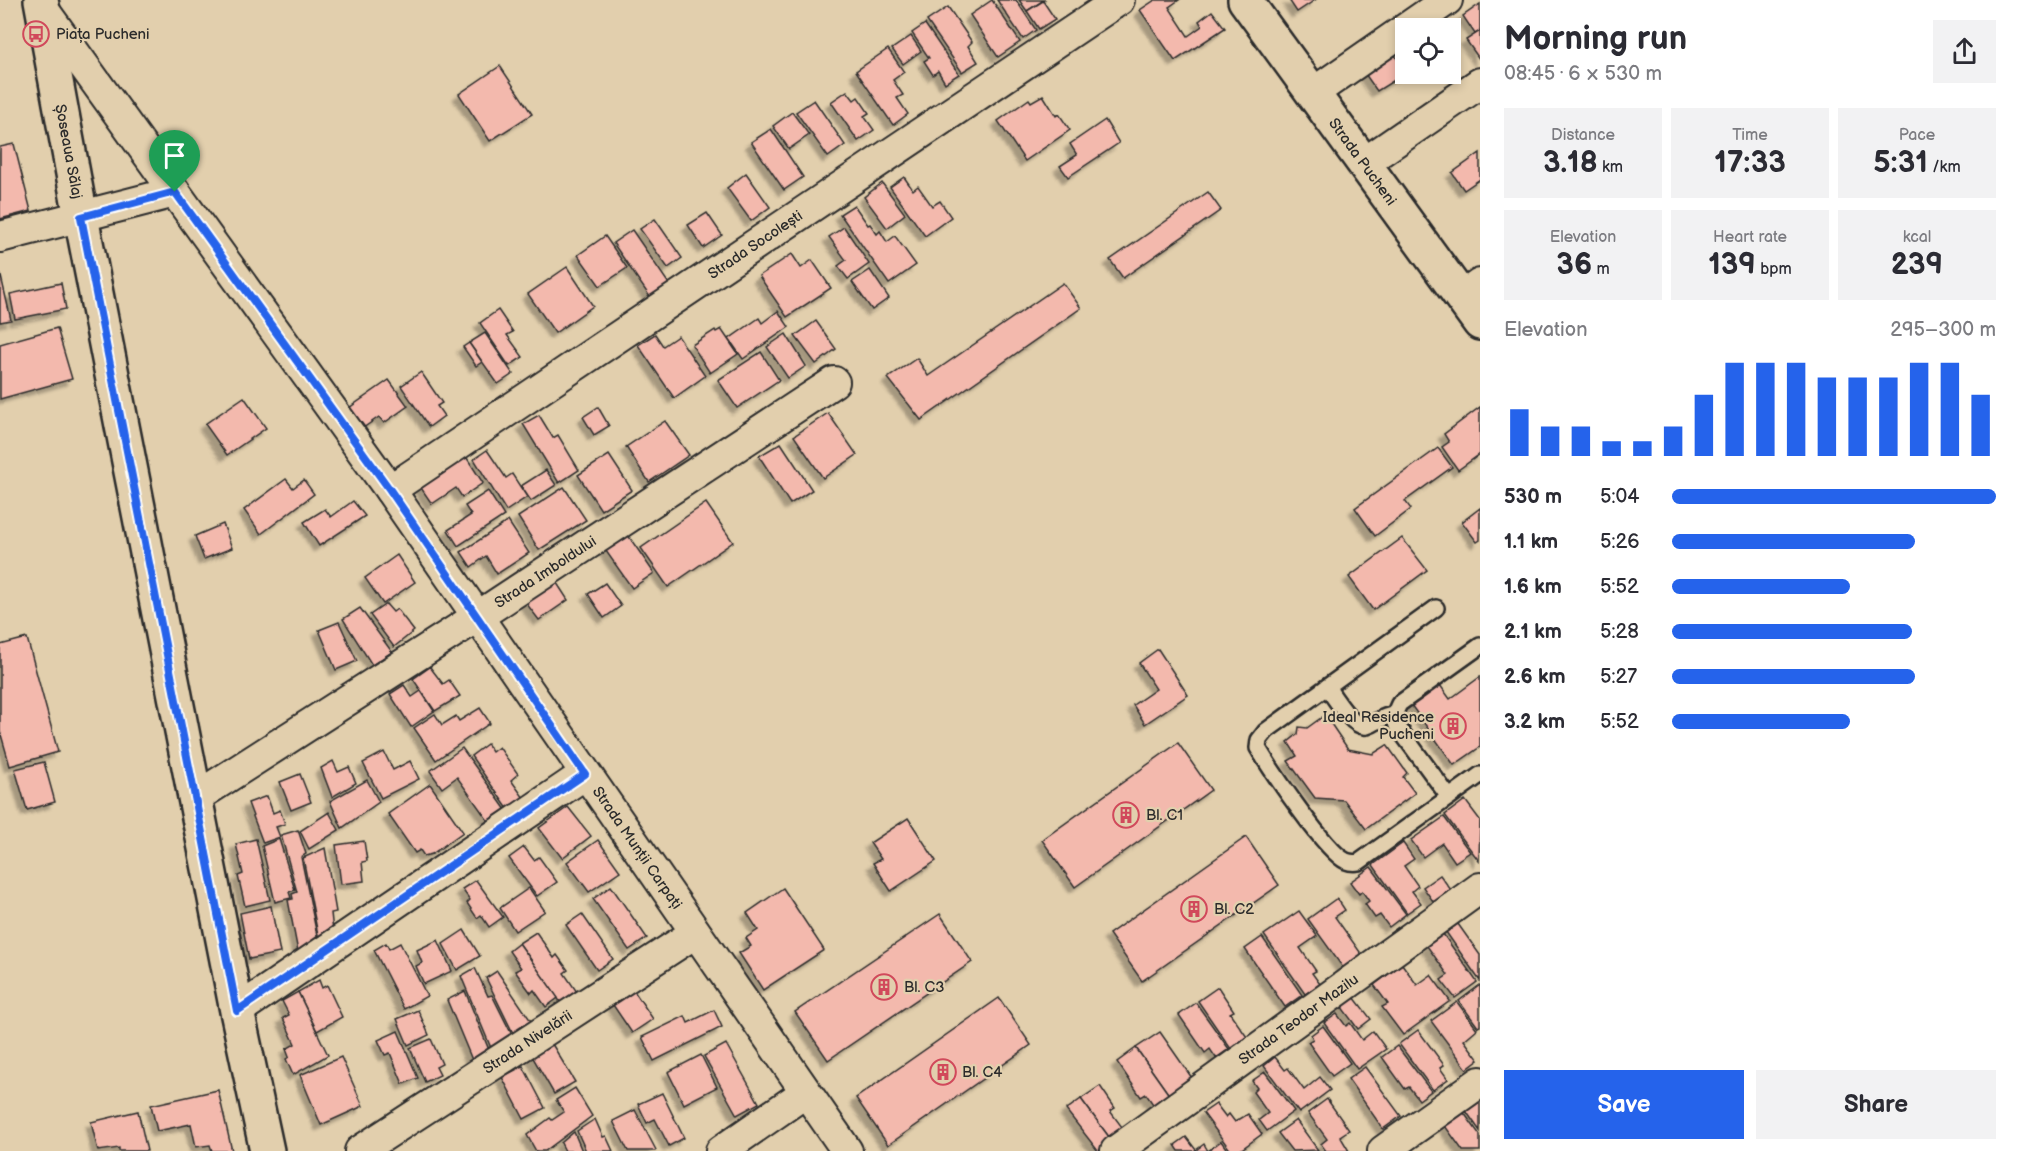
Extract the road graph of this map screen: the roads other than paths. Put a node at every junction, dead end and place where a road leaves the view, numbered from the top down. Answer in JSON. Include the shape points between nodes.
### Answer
{"nodes":[{"id":1,"x":1119,"y":0,"type":"edge"},
{"id":2,"x":1245,"y":0,"type":"edge"},
{"id":3,"x":1447,"y":0,"type":"edge"},
{"id":4,"x":42,"y":5,"type":"edge"},
{"id":5,"x":1480,"y":83,"type":"edge"},
{"id":6,"x":1313,"y":93,"type":"junction"},
{"id":7,"x":1364,"y":163,"type":"junction"},
{"id":8,"x":175,"y":192,"type":"junction"},
{"id":9,"x":81,"y":217,"type":"junction"},
{"id":10,"x":0,"y":237,"type":"edge"},
{"id":11,"x":1474,"y":302,"type":"edge"},
{"id":12,"x":834,"y":382,"type":"dead end"},
{"id":13,"x":390,"y":490,"type":"junction"},
{"id":14,"x":1436,"y":608,"type":"dead end"},
{"id":15,"x":477,"y":617,"type":"junction"},
{"id":16,"x":1480,"y":646,"type":"edge"},
{"id":17,"x":1327,"y":687,"type":"junction"},
{"id":18,"x":1394,"y":716,"type":"junction"},
{"id":19,"x":585,"y":774,"type":"junction"},
{"id":20,"x":1480,"y":775,"type":"edge"},
{"id":21,"x":1449,"y":797,"type":"junction"},
{"id":22,"x":195,"y":798,"type":"junction"},
{"id":23,"x":1480,"y":888,"type":"edge"},
{"id":24,"x":695,"y":933,"type":"junction"},
{"id":25,"x":237,"y":1011,"type":"junction"},
{"id":26,"x":1480,"y":1082,"type":"edge"},
{"id":27,"x":806,"y":1092,"type":"junction"},
{"id":28,"x":267,"y":1151,"type":"edge"},
{"id":29,"x":360,"y":1151,"type":"edge"},
{"id":30,"x":721,"y":1151,"type":"edge"},
{"id":31,"x":847,"y":1151,"type":"edge"},
{"id":32,"x":1116,"y":1151,"type":"edge"},
{"id":33,"x":1383,"y":1151,"type":"edge"}],
"edges":[{"from":1,"to":13,"type":"street","name":"Strada Socolești"},
{"from":2,"to":6,"type":"street","name":"Strada Pucheni"},
{"from":3,"to":6,"type":"street"},
{"from":4,"to":8,"type":"street","name":"Strada Munții Carpați"},
{"from":4,"to":9,"type":"street","name":"Șoseaua Sălaj"},
{"from":5,"to":7,"type":"street"},
{"from":6,"to":7,"type":"street","name":"Strada Pucheni"},
{"from":7,"to":11,"type":"street","name":"Strada Pucheni"},
{"from":8,"to":9,"type":"street"},
{"from":8,"to":13,"type":"street","name":"Strada Munții Carpați"},
{"from":9,"to":10,"type":"street"},
{"from":9,"to":22,"type":"street","name":"Șoseaua Sălaj"},
{"from":12,"to":15,"type":"street","name":"Strada Imboldului"},
{"from":13,"to":15,"type":"street","name":"Strada Munții Carpați"},
{"from":14,"to":17,"type":"lane"},
{"from":15,"to":19,"type":"street","name":"Strada Munții Carpați"},
{"from":15,"to":22,"type":"street","name":"Strada Imboldului"},
{"from":16,"to":18,"type":"lane","via":[[1399,704]]},
{"from":17,"to":18,"type":"lane","via":[[1350,719],[1360,726]]},
{"from":17,"to":21,"type":"lane","via":[[1266,731],[1258,748],[1336,854],[1344,861],[1359,862]]},
{"from":18,"to":21,"type":"lane","via":[[1396,726]]},
{"from":19,"to":24,"type":"street","name":"Strada Munții Carpați"},
{"from":19,"to":25,"type":"street"},
{"from":20,"to":21,"type":"lane"},
{"from":22,"to":25,"type":"street","name":"Șoseaua Sălaj"},
{"from":23,"to":32,"type":"street","name":"Strada Teodor Mazilu"},
{"from":24,"to":27,"type":"street","name":"Strada Munții Carpați"},
{"from":24,"to":29,"type":"street","name":"Strada Nivelării"},
{"from":25,"to":28,"type":"street","name":"Șoseaua Sălaj"},
{"from":26,"to":33,"type":"street"},
{"from":27,"to":30,"type":"street"},
{"from":27,"to":31,"type":"street","name":"Strada Munții Carpați"}]}
